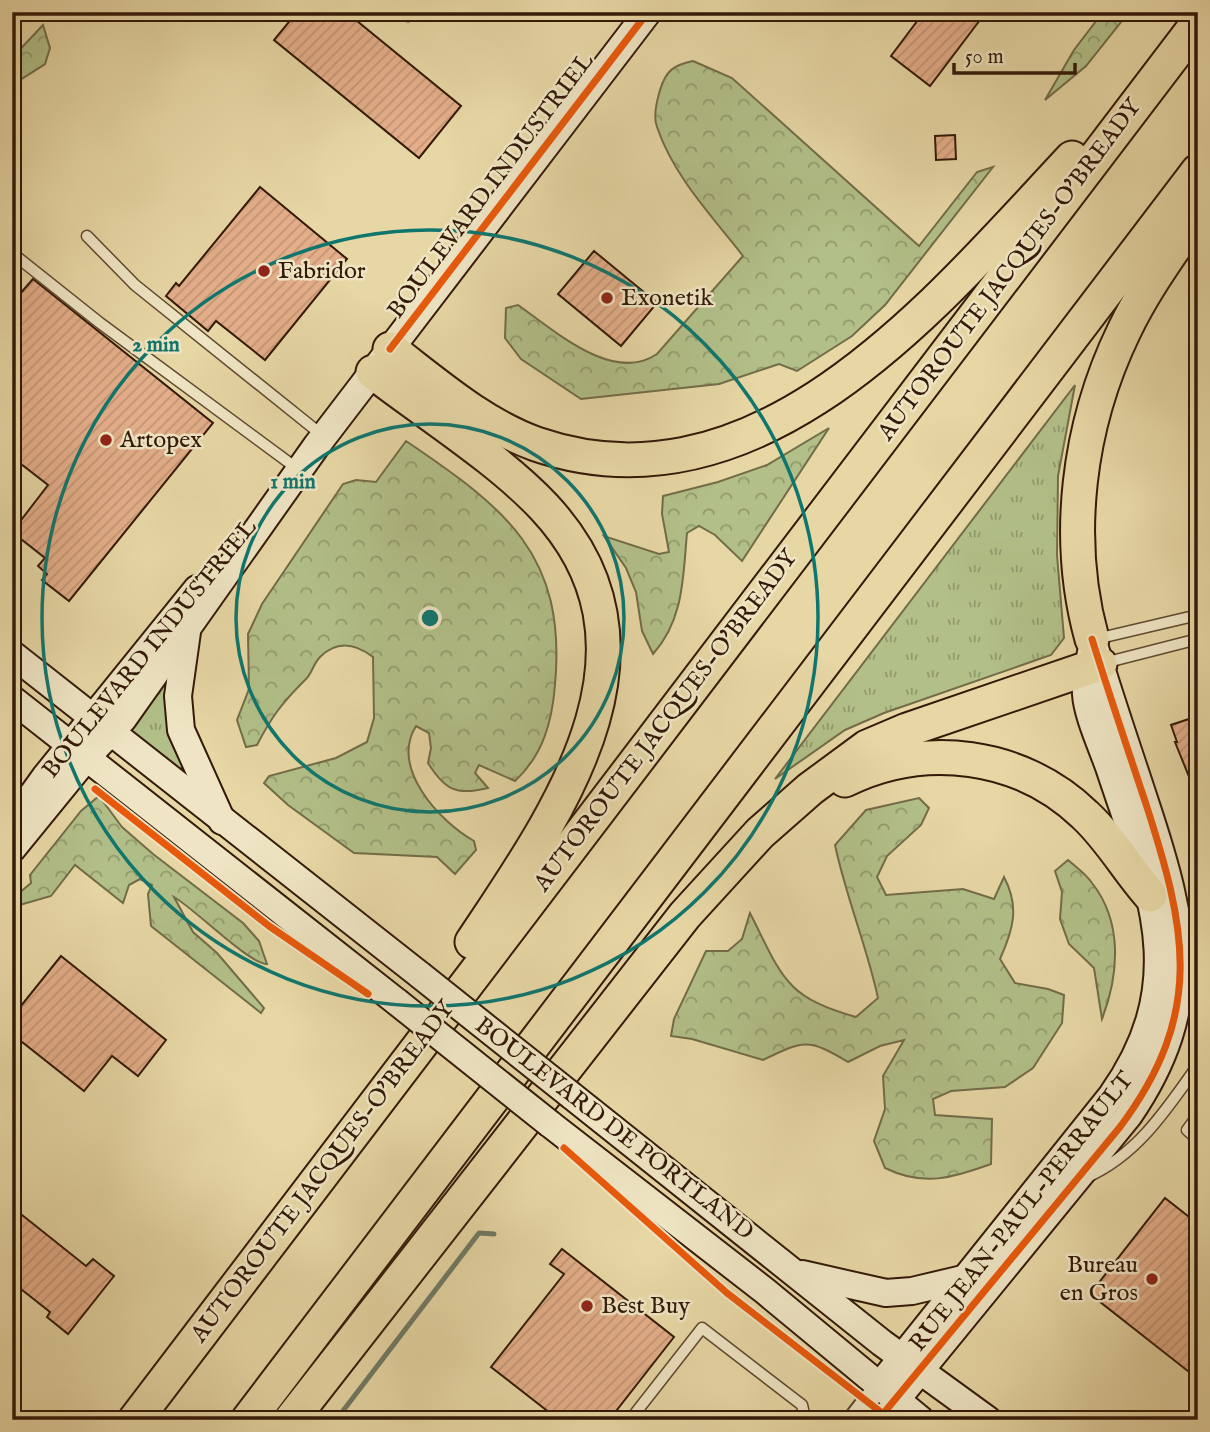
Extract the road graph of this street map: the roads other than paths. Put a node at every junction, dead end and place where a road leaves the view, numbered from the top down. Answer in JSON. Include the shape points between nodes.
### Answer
{"nodes":[{"id":1,"x":648,"y":12,"type":"edge"},
{"id":2,"x":1195,"y":26,"type":"edge"},
{"id":3,"x":1198,"y":171,"type":"edge"},
{"id":4,"x":1198,"y":213,"type":"edge"},
{"id":5,"x":87,"y":236,"type":"dead end"},
{"id":6,"x":15,"y":255,"type":"edge"},
{"id":7,"x":381,"y":361,"type":"junction"},
{"id":8,"x":321,"y":441,"type":"junction"},
{"id":9,"x":298,"y":470,"type":"junction"},
{"id":10,"x":1198,"y":615,"type":"edge"},
{"id":11,"x":187,"y":632,"type":"junction"},
{"id":12,"x":1198,"y":639,"type":"edge"},
{"id":13,"x":12,"y":654,"type":"edge"},
{"id":14,"x":1094,"y":657,"type":"junction"},
{"id":15,"x":12,"y":699,"type":"edge"},
{"id":16,"x":102,"y":725,"type":"junction"},
{"id":17,"x":79,"y":751,"type":"junction"},
{"id":18,"x":12,"y":822,"type":"edge"},
{"id":19,"x":223,"y":823,"type":"junction"},
{"id":20,"x":760,"y":833,"type":"junction"},
{"id":21,"x":12,"y":849,"type":"edge"},
{"id":22,"x":1150,"y":895,"type":"junction"},
{"id":23,"x":1198,"y":1065,"type":"edge"},
{"id":24,"x":1198,"y":1115,"type":"edge"},
{"id":25,"x":1198,"y":1140,"type":"edge"},
{"id":26,"x":1074,"y":1183,"type":"junction"},
{"id":27,"x":304,"y":1196,"type":"junction"},
{"id":28,"x":795,"y":1272,"type":"junction"},
{"id":29,"x":967,"y":1278,"type":"junction"},
{"id":30,"x":912,"y":1364,"type":"junction"},
{"id":31,"x":888,"y":1392,"type":"junction"},
{"id":32,"x":135,"y":1420,"type":"edge"},
{"id":33,"x":248,"y":1420,"type":"edge"},
{"id":34,"x":291,"y":1420,"type":"edge"},
{"id":35,"x":630,"y":1420,"type":"edge"},
{"id":36,"x":800,"y":1420,"type":"edge"},
{"id":37,"x":853,"y":1420,"type":"edge"},
{"id":38,"x":878,"y":1420,"type":"edge"},
{"id":39,"x":921,"y":1420,"type":"edge"},
{"id":40,"x":988,"y":1420,"type":"edge"}],
"edges":[{"from":1,"to":7,"type":"main road","name":"BOULEVARD INDUSTRIEL"},
{"from":2,"to":7,"type":"highway","via":[[983,253],[887,347],[810,402],[738,437],[691,452],[654,457],[599,458],[566,452],[494,424]]},
{"from":2,"to":27,"type":"highway","name":"AUTOROUTE JACQUES-O'BREADY"},
{"from":3,"to":33,"type":"highway"},
{"from":4,"to":14,"type":"highway","via":[[1127,324],[1091,424],[1077,537],[1080,585]]},
{"from":5,"to":8,"type":"lane","via":[[135,285]]},
{"from":6,"to":9,"type":"lane"},
{"from":7,"to":8,"type":"main road","name":"BOULEVARD INDUSTRIEL"},
{"from":7,"to":27,"type":"highway","via":[[559,525],[581,562],[598,607],[602,684],[584,750],[536,845]]},
{"from":8,"to":9,"type":"main road","name":"BOULEVARD INDUSTRIEL"},
{"from":9,"to":11,"type":"main road","name":"BOULEVARD INDUSTRIEL"},
{"from":9,"to":16,"type":"main road","name":"BOULEVARD INDUSTRIEL"},
{"from":10,"to":14,"type":"lane"},
{"from":11,"to":16,"type":"main road","name":"BOULEVARD INDUSTRIEL"},
{"from":11,"to":19,"type":"main road","via":[[178,696],[181,730]]},
{"from":12,"to":14,"type":"lane"},
{"from":13,"to":16,"type":"main road","name":"BOULEVARD DE PORTLAND"},
{"from":14,"to":20,"type":"highway","via":[[867,747]]},
{"from":14,"to":22,"type":"main road","name":"RUE JEAN-PAUL-PERRAULT","via":[[1086,695]]},
{"from":14,"to":26,"type":"main road","name":"RUE JEAN-PAUL-PERRAULT","via":[[1168,876],[1179,935],[1181,985],[1170,1035],[1154,1075],[1129,1115]]},
{"from":15,"to":17,"type":"main road","name":"BOULEVARD DE PORTLAND"},
{"from":16,"to":17,"type":"main road","name":"BOULEVARD INDUSTRIEL"},
{"from":16,"to":19,"type":"main road","name":"BOULEVARD DE PORTLAND"},
{"from":17,"to":18,"type":"main road","name":"BOULEVARD INDUSTRIEL"},
{"from":17,"to":21,"type":"main road","name":"BOULEVARD INDUSTRIEL"},
{"from":17,"to":31,"type":"main road","name":"BOULEVARD DE PORTLAND","bridge":true},
{"from":19,"to":28,"type":"main road","name":"BOULEVARD DE PORTLAND","bridge":true},
{"from":20,"to":22,"type":"highway","via":[[820,792],[875,767],[922,758],[974,760],[1027,776],[1078,808]]},
{"from":20,"to":34,"type":"highway","via":[[685,915]]},
{"from":22,"to":29,"type":"main road","name":"RUE JEAN-PAUL-PERRAULT","via":[[1159,944],[1159,976],[1152,1015],[1136,1055],[1112,1095]]},
{"from":23,"to":26,"type":"lane","via":[[1159,1119],[1127,1152],[1108,1168]]},
{"from":24,"to":25,"type":"lane","via":[[1187,1130]]},
{"from":26,"to":30,"type":"main road","name":"RUE JEAN-PAUL-PERRAULT"},
{"from":27,"to":32,"type":"highway","name":"AUTOROUTE JACQUES-O'BREADY"},
{"from":28,"to":29,"type":"main road","via":[[886,1293]]},
{"from":28,"to":30,"type":"main road","name":"BOULEVARD DE PORTLAND"},
{"from":29,"to":30,"type":"main road","name":"RUE JEAN-PAUL-PERRAULT"},
{"from":30,"to":31,"type":"main road","name":"RUE JEAN-PAUL-PERRAULT"},
{"from":30,"to":40,"type":"main road","name":"BOULEVARD DE PORTLAND"},
{"from":31,"to":37,"type":"street","name":"RUE JEAN-PAUL-PERRAULT"},
{"from":31,"to":38,"type":"street","name":"RUE JEAN-PAUL-PERRAULT"},
{"from":31,"to":39,"type":"main road","name":"BOULEVARD DE PORTLAND"},
{"from":35,"to":36,"type":"lane","via":[[702,1328],[802,1405]]}]}
